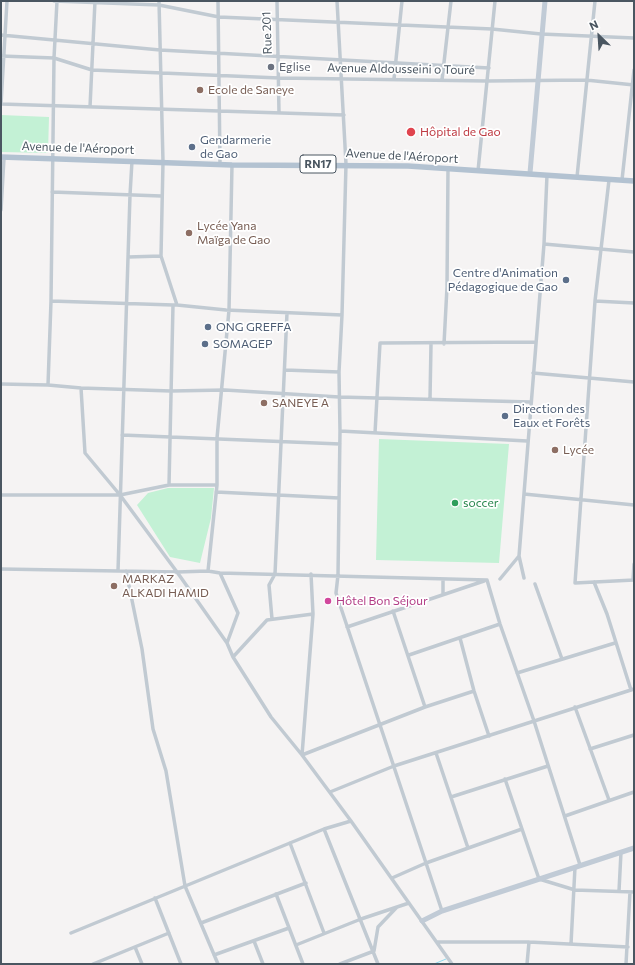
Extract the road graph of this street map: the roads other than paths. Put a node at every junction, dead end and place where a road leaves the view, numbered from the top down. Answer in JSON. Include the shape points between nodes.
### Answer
{"nodes":[{"id":1,"x":6,"y":1,"type":"edge"},
{"id":2,"x":54,"y":1,"type":"edge"},
{"id":3,"x":57,"y":1,"type":"edge"},
{"id":4,"x":218,"y":1,"type":"edge"},
{"id":5,"x":276,"y":1,"type":"edge"},
{"id":6,"x":337,"y":1,"type":"edge"},
{"id":7,"x":402,"y":1,"type":"edge"},
{"id":8,"x":451,"y":1,"type":"edge"},
{"id":9,"x":495,"y":1,"type":"edge"},
{"id":10,"x":544,"y":1,"type":"edge"},
{"id":11,"x":595,"y":1,"type":"edge"},
{"id":12,"x":95,"y":2,"type":"edge"},
{"id":13,"x":159,"y":3,"type":"edge"},
{"id":14,"x":219,"y":17,"type":"junction"},
{"id":15,"x":277,"y":18,"type":"junction"},
{"id":16,"x":338,"y":22,"type":"junction"},
{"id":17,"x":398,"y":26,"type":"junction"},
{"id":18,"x":448,"y":28,"type":"junction"},
{"id":19,"x":492,"y":29,"type":"junction"},
{"id":20,"x":541,"y":34,"type":"junction"},
{"id":21,"x":3,"y":36,"type":"edge"},
{"id":22,"x":591,"y":37,"type":"junction"},
{"id":23,"x":634,"y":38,"type":"edge"},
{"id":24,"x":56,"y":40,"type":"junction"},
{"id":25,"x":93,"y":42,"type":"junction"},
{"id":26,"x":160,"y":50,"type":"junction"},
{"id":27,"x":219,"y":53,"type":"junction"},
{"id":28,"x":2,"y":56,"type":"edge"},
{"id":29,"x":278,"y":56,"type":"junction"},
{"id":30,"x":54,"y":58,"type":"junction"},
{"id":31,"x":340,"y":59,"type":"junction"},
{"id":32,"x":395,"y":62,"type":"junction"},
{"id":33,"x":445,"y":65,"type":"junction"},
{"id":34,"x":489,"y":68,"type":"junction"},
{"id":35,"x":92,"y":70,"type":"junction"},
{"id":36,"x":634,"y":70,"type":"edge"},
{"id":37,"x":160,"y":72,"type":"junction"},
{"id":38,"x":220,"y":76,"type":"junction"},
{"id":39,"x":341,"y":77,"type":"junction"},
{"id":40,"x":279,"y":78,"type":"junction"},
{"id":41,"x":394,"y":79,"type":"junction"},
{"id":42,"x":442,"y":80,"type":"junction"},
{"id":43,"x":586,"y":80,"type":"junction"},
{"id":44,"x":487,"y":81,"type":"junction"},
{"id":45,"x":538,"y":81,"type":"junction"},
{"id":46,"x":633,"y":85,"type":"edge"},
{"id":47,"x":1,"y":104,"type":"edge"},
{"id":48,"x":53,"y":106,"type":"junction"},
{"id":49,"x":90,"y":107,"type":"junction"},
{"id":50,"x":162,"y":109,"type":"junction"},
{"id":51,"x":220,"y":111,"type":"junction"},
{"id":52,"x":279,"y":113,"type":"junction"},
{"id":53,"x":344,"y":116,"type":"junction"},
{"id":54,"x":2,"y":158,"type":"edge"},
{"id":55,"x":52,"y":158,"type":"junction"},
{"id":56,"x":132,"y":161,"type":"junction"},
{"id":57,"x":163,"y":162,"type":"junction"},
{"id":58,"x":220,"y":164,"type":"junction"},
{"id":59,"x":346,"y":164,"type":"junction"},
{"id":60,"x":232,"y":165,"type":"junction"},
{"id":61,"x":448,"y":169,"type":"junction"},
{"id":62,"x":478,"y":171,"type":"junction"},
{"id":63,"x":530,"y":173,"type":"junction"},
{"id":64,"x":547,"y":175,"type":"junction"},
{"id":65,"x":577,"y":177,"type":"junction"},
{"id":66,"x":610,"y":180,"type":"junction"},
{"id":67,"x":622,"y":180,"type":"junction"},
{"id":68,"x":634,"y":181,"type":"edge"},
{"id":69,"x":52,"y":192,"type":"junction"},
{"id":70,"x":130,"y":194,"type":"junction"},
{"id":71,"x":161,"y":196,"type":"junction"},
{"id":72,"x":1,"y":210,"type":"edge"},
{"id":73,"x":544,"y":244,"type":"junction"},
{"id":74,"x":602,"y":249,"type":"junction"},
{"id":75,"x":634,"y":252,"type":"edge"},
{"id":76,"x":161,"y":256,"type":"junction"},
{"id":77,"x":128,"y":257,"type":"junction"},
{"id":78,"x":447,"y":287,"type":"junction"},
{"id":79,"x":539,"y":287,"type":"junction"},
{"id":80,"x":51,"y":301,"type":"junction"},
{"id":81,"x":595,"y":301,"type":"junction"},
{"id":82,"x":634,"y":303,"type":"edge"},
{"id":83,"x":126,"y":304,"type":"junction"},
{"id":84,"x":175,"y":305,"type":"junction"},
{"id":85,"x":230,"y":310,"type":"junction"},
{"id":86,"x":287,"y":313,"type":"junction"},
{"id":87,"x":342,"y":315,"type":"junction"},
{"id":88,"x":536,"y":342,"type":"junction"},
{"id":89,"x":432,"y":344,"type":"junction"},
{"id":90,"x":444,"y":344,"type":"junction"},
{"id":91,"x":285,"y":370,"type":"junction"},
{"id":92,"x":339,"y":372,"type":"junction"},
{"id":93,"x":533,"y":373,"type":"junction"},
{"id":94,"x":590,"y":379,"type":"junction"},
{"id":95,"x":634,"y":382,"type":"edge"},
{"id":96,"x":1,"y":384,"type":"edge"},
{"id":97,"x":48,"y":385,"type":"junction"},
{"id":98,"x":80,"y":388,"type":"junction"},
{"id":99,"x":124,"y":390,"type":"junction"},
{"id":100,"x":223,"y":390,"type":"junction"},
{"id":101,"x":171,"y":391,"type":"junction"},
{"id":102,"x":283,"y":394,"type":"junction"},
{"id":103,"x":339,"y":397,"type":"junction"},
{"id":104,"x":377,"y":398,"type":"junction"},
{"id":105,"x":430,"y":399,"type":"junction"},
{"id":106,"x":531,"y":402,"type":"junction"},
{"id":107,"x":340,"y":431,"type":"junction"},
{"id":108,"x":375,"y":432,"type":"junction"},
{"id":109,"x":122,"y":435,"type":"junction"},
{"id":110,"x":170,"y":437,"type":"junction"},
{"id":111,"x":217,"y":438,"type":"junction"},
{"id":112,"x":527,"y":441,"type":"junction"},
{"id":113,"x":281,"y":442,"type":"junction"},
{"id":114,"x":340,"y":444,"type":"junction"},
{"id":115,"x":169,"y":485,"type":"junction"},
{"id":116,"x":217,"y":485,"type":"junction"},
{"id":117,"x":216,"y":492,"type":"junction"},
{"id":118,"x":524,"y":494,"type":"junction"},
{"id":119,"x":1,"y":495,"type":"edge"},
{"id":120,"x":120,"y":495,"type":"junction"},
{"id":121,"x":278,"y":496,"type":"junction"},
{"id":122,"x":339,"y":498,"type":"junction"},
{"id":123,"x":580,"y":501,"type":"junction"},
{"id":124,"x":634,"y":506,"type":"edge"},
{"id":125,"x":519,"y":556,"type":"junction"},
{"id":126,"x":634,"y":564,"type":"edge"},
{"id":127,"x":1,"y":569,"type":"edge"},
{"id":128,"x":118,"y":571,"type":"junction"},
{"id":129,"x":126,"y":571,"type":"junction"},
{"id":130,"x":208,"y":571,"type":"junction"},
{"id":131,"x":177,"y":572,"type":"junction"},
{"id":132,"x":220,"y":573,"type":"junction"},
{"id":133,"x":275,"y":574,"type":"junction"},
{"id":134,"x":311,"y":574,"type":"junction"},
{"id":135,"x":338,"y":575,"type":"junction"},
{"id":136,"x":524,"y":578,"type":"dead end"},
{"id":137,"x":500,"y":579,"type":"dead end"},
{"id":138,"x":443,"y":580,"type":"junction"},
{"id":139,"x":487,"y":580,"type":"junction"},
{"id":140,"x":633,"y":580,"type":"edge"},
{"id":141,"x":594,"y":582,"type":"junction"},
{"id":142,"x":535,"y":584,"type":"dead end"},
{"id":143,"x":443,"y":594,"type":"junction"},
{"id":144,"x":393,"y":612,"type":"junction"},
{"id":145,"x":313,"y":614,"type":"junction"},
{"id":146,"x":272,"y":619,"type":"junction"},
{"id":147,"x":500,"y":624,"type":"junction"},
{"id":148,"x":347,"y":627,"type":"junction"},
{"id":149,"x":460,"y":638,"type":"junction"},
{"id":150,"x":227,"y":643,"type":"junction"},
{"id":151,"x":615,"y":643,"type":"junction"},
{"id":152,"x":409,"y":655,"type":"junction"},
{"id":153,"x":233,"y":657,"type":"junction"},
{"id":154,"x":562,"y":659,"type":"junction"},
{"id":155,"x":517,"y":673,"type":"junction"},
{"id":156,"x":633,"y":689,"type":"edge"},
{"id":157,"x":474,"y":691,"type":"junction"},
{"id":158,"x":425,"y":707,"type":"junction"},
{"id":159,"x":575,"y":707,"type":"junction"},
{"id":160,"x":534,"y":721,"type":"junction"},
{"id":161,"x":380,"y":724,"type":"junction"},
{"id":162,"x":634,"y":735,"type":"edge"},
{"id":163,"x":489,"y":736,"type":"junction"},
{"id":164,"x":590,"y":749,"type":"junction"},
{"id":165,"x":436,"y":753,"type":"junction"},
{"id":166,"x":302,"y":755,"type":"junction"},
{"id":167,"x":394,"y":766,"type":"junction"},
{"id":168,"x":548,"y":766,"type":"junction"},
{"id":169,"x":505,"y":779,"type":"junction"},
{"id":170,"x":330,"y":792,"type":"junction"},
{"id":171,"x":634,"y":792,"type":"edge"},
{"id":172,"x":451,"y":797,"type":"junction"},
{"id":173,"x":609,"y":800,"type":"junction"},
{"id":174,"x":565,"y":816,"type":"junction"},
{"id":175,"x":351,"y":821,"type":"junction"},
{"id":176,"x":324,"y":829,"type":"junction"},
{"id":177,"x":522,"y":829,"type":"junction"},
{"id":178,"x":290,"y":843,"type":"junction"},
{"id":179,"x":468,"y":848,"type":"junction"},
{"id":180,"x":634,"y":848,"type":"edge"},
{"id":181,"x":621,"y":852,"type":"junction"},
{"id":182,"x":426,"y":863,"type":"junction"},
{"id":183,"x":578,"y":866,"type":"junction"},
{"id":184,"x":392,"y":878,"type":"junction"},
{"id":185,"x":539,"y":879,"type":"junction"},
{"id":186,"x":306,"y":883,"type":"junction"},
{"id":187,"x":186,"y":886,"type":"junction"},
{"id":188,"x":575,"y":890,"type":"junction"},
{"id":189,"x":619,"y":891,"type":"junction"},
{"id":190,"x":632,"y":892,"type":"edge"},
{"id":191,"x":276,"y":894,"type":"junction"},
{"id":192,"x":155,"y":898,"type":"junction"},
{"id":193,"x":409,"y":903,"type":"junction"},
{"id":194,"x":398,"y":906,"type":"junction"},
{"id":195,"x":442,"y":911,"type":"junction"},
{"id":196,"x":361,"y":919,"type":"junction"},
{"id":197,"x":422,"y":922,"type":"junction"},
{"id":198,"x":201,"y":923,"type":"junction"},
{"id":199,"x":289,"y":928,"type":"junction"},
{"id":200,"x":71,"y":933,"type":"dead end"},
{"id":201,"x":169,"y":933,"type":"junction"},
{"id":202,"x":324,"y":933,"type":"junction"},
{"id":203,"x":254,"y":941,"type":"junction"},
{"id":204,"x":437,"y":942,"type":"junction"},
{"id":205,"x":529,"y":942,"type":"junction"},
{"id":206,"x":571,"y":944,"type":"junction"},
{"id":207,"x":296,"y":945,"type":"junction"},
{"id":208,"x":628,"y":946,"type":"junction"},
{"id":209,"x":135,"y":947,"type":"junction"},
{"id":210,"x":374,"y":951,"type":"junction"},
{"id":211,"x":214,"y":956,"type":"junction"},
{"id":212,"x":93,"y":964,"type":"edge"},
{"id":213,"x":142,"y":964,"type":"edge"},
{"id":214,"x":181,"y":964,"type":"edge"},
{"id":215,"x":218,"y":964,"type":"edge"},
{"id":216,"x":263,"y":964,"type":"edge"},
{"id":217,"x":303,"y":964,"type":"edge"},
{"id":218,"x":340,"y":964,"type":"edge"},
{"id":219,"x":378,"y":964,"type":"edge"},
{"id":220,"x":452,"y":964,"type":"edge"},
{"id":221,"x":527,"y":964,"type":"edge"},
{"id":222,"x":626,"y":964,"type":"edge"}],
"edges":[{"from":1,"to":21,"type":"street"},
{"from":2,"to":3,"type":"street"},
{"from":3,"to":12,"type":"street"},
{"from":3,"to":24,"type":"street"},
{"from":4,"to":14,"type":"street"},
{"from":5,"to":15,"type":"street","name":"Rue 201"},
{"from":6,"to":16,"type":"street"},
{"from":7,"to":17,"type":"street"},
{"from":8,"to":18,"type":"street"},
{"from":9,"to":19,"type":"street"},
{"from":10,"to":20,"type":"street"},
{"from":11,"to":22,"type":"street"},
{"from":12,"to":13,"type":"street"},
{"from":12,"to":25,"type":"street"},
{"from":13,"to":14,"type":"street"},
{"from":13,"to":26,"type":"street"},
{"from":14,"to":15,"type":"street"},
{"from":14,"to":27,"type":"street"},
{"from":15,"to":16,"type":"street"},
{"from":15,"to":29,"type":"street","name":"Rue 201"},
{"from":16,"to":17,"type":"street"},
{"from":16,"to":31,"type":"street"},
{"from":17,"to":18,"type":"street"},
{"from":17,"to":32,"type":"street"},
{"from":18,"to":19,"type":"street"},
{"from":18,"to":33,"type":"street"},
{"from":19,"to":20,"type":"street"},
{"from":19,"to":34,"type":"street"},
{"from":20,"to":22,"type":"street"},
{"from":20,"to":45,"type":"street"},
{"from":21,"to":24,"type":"street"},
{"from":21,"to":28,"type":"street"},
{"from":22,"to":23,"type":"street"},
{"from":22,"to":43,"type":"street"},
{"from":24,"to":25,"type":"street"},
{"from":24,"to":30,"type":"street"},
{"from":25,"to":26,"type":"street"},
{"from":25,"to":35,"type":"street"},
{"from":26,"to":27,"type":"street"},
{"from":26,"to":37,"type":"street"},
{"from":27,"to":29,"type":"street"},
{"from":27,"to":38,"type":"street"},
{"from":28,"to":30,"type":"street","name":"Avenue Aldousseini o Touré"},
{"from":28,"to":47,"type":"street"},
{"from":29,"to":31,"type":"street"},
{"from":29,"to":40,"type":"street","name":"Rue 201"},
{"from":30,"to":35,"type":"street","name":"Avenue Aldousseini o Touré"},
{"from":30,"to":48,"type":"street"},
{"from":31,"to":32,"type":"street"},
{"from":31,"to":39,"type":"street"},
{"from":32,"to":33,"type":"street"},
{"from":32,"to":41,"type":"street"},
{"from":33,"to":34,"type":"street"},
{"from":33,"to":42,"type":"street"},
{"from":34,"to":44,"type":"street"},
{"from":35,"to":37,"type":"street","name":"Avenue Aldousseini o Touré"},
{"from":35,"to":49,"type":"street"},
{"from":36,"to":46,"type":"street"},
{"from":37,"to":38,"type":"street","name":"Avenue Aldousseini o Touré"},
{"from":37,"to":50,"type":"street"},
{"from":38,"to":40,"type":"street","name":"Avenue Aldousseini o Touré"},
{"from":38,"to":51,"type":"street"},
{"from":39,"to":40,"type":"street","name":"Avenue Aldousseini o Touré"},
{"from":39,"to":41,"type":"street","name":"Avenue Aldousseini o Touré"},
{"from":39,"to":53,"type":"street"},
{"from":40,"to":52,"type":"street","name":"Rue 201"},
{"from":41,"to":42,"type":"street","name":"Avenue Aldousseini o Touré"},
{"from":42,"to":44,"type":"street","name":"Avenue Aldousseini o Touré"},
{"from":43,"to":45,"type":"street","name":"Avenue Aldousseini o Touré"},
{"from":43,"to":46,"type":"street","name":"Avenue Aldousseini o Touré"},
{"from":43,"to":65,"type":"street"},
{"from":44,"to":45,"type":"street","name":"Avenue Aldousseini o Touré"},
{"from":44,"to":62,"type":"street"},
{"from":45,"to":63,"type":"street"},
{"from":46,"to":67,"type":"street"},
{"from":47,"to":48,"type":"street"},
{"from":48,"to":49,"type":"street"},
{"from":48,"to":55,"type":"street"},
{"from":49,"to":50,"type":"street"},
{"from":50,"to":51,"type":"street"},
{"from":50,"to":57,"type":"street"},
{"from":51,"to":52,"type":"street"},
{"from":51,"to":58,"type":"street"},
{"from":52,"to":53,"type":"street"},
{"from":53,"to":59,"type":"street"},
{"from":54,"to":55,"type":"main road","name":"Avenue de l'Aéroport","number":"RN17"},
{"from":54,"to":72,"type":"street"},
{"from":55,"to":56,"type":"main road","name":"Avenue de l'Aéroport","number":"RN17"},
{"from":55,"to":69,"type":"street"},
{"from":56,"to":57,"type":"main road","name":"Avenue de l'Aéroport","number":"RN17"},
{"from":56,"to":70,"type":"street"},
{"from":57,"to":58,"type":"main road","name":"Avenue de l'Aéroport","number":"RN17"},
{"from":57,"to":71,"type":"street"},
{"from":58,"to":60,"type":"main road","name":"Avenue de l'Aéroport","number":"RN17"},
{"from":59,"to":60,"type":"main road","name":"Avenue de l'Aéroport","number":"RN17"},
{"from":59,"to":61,"type":"main road","name":"Avenue de l'Aéroport","number":"RN17"},
{"from":59,"to":87,"type":"street"},
{"from":60,"to":85,"type":"street"},
{"from":61,"to":62,"type":"main road","name":"Avenue de l'Aéroport","number":"RN17"},
{"from":61,"to":78,"type":"street"},
{"from":62,"to":63,"type":"main road","name":"Avenue de l'Aéroport","number":"RN17"},
{"from":63,"to":64,"type":"main road","name":"Avenue de l'Aéroport","number":"RN17"},
{"from":64,"to":65,"type":"main road","name":"Avenue de l'Aéroport","number":"RN17"},
{"from":64,"to":73,"type":"street"},
{"from":65,"to":66,"type":"main road","name":"Avenue de l'Aéroport","number":"RN17"},
{"from":66,"to":67,"type":"main road","name":"Avenue de l'Aéroport","number":"RN17"},
{"from":66,"to":74,"type":"street"},
{"from":67,"to":68,"type":"main road","name":"Avenue de l'Aéroport","number":"RN17"},
{"from":69,"to":70,"type":"street"},
{"from":69,"to":80,"type":"street"},
{"from":70,"to":71,"type":"street"},
{"from":70,"to":77,"type":"street"},
{"from":71,"to":76,"type":"street"},
{"from":73,"to":74,"type":"street"},
{"from":73,"to":79,"type":"street"},
{"from":74,"to":75,"type":"street"},
{"from":74,"to":81,"type":"street"},
{"from":76,"to":77,"type":"street"},
{"from":76,"to":84,"type":"street"},
{"from":77,"to":83,"type":"street"},
{"from":78,"to":79,"type":"street"},
{"from":78,"to":90,"type":"street"},
{"from":79,"to":88,"type":"street"},
{"from":80,"to":83,"type":"street"},
{"from":80,"to":97,"type":"street"},
{"from":81,"to":82,"type":"street"},
{"from":81,"to":94,"type":"street"},
{"from":83,"to":84,"type":"street"},
{"from":83,"to":99,"type":"street"},
{"from":84,"to":85,"type":"street"},
{"from":84,"to":101,"type":"street"},
{"from":85,"to":86,"type":"street"},
{"from":85,"to":100,"type":"street"},
{"from":86,"to":87,"type":"street"},
{"from":86,"to":91,"type":"street"},
{"from":87,"to":92,"type":"street"},
{"from":88,"to":90,"type":"street"},
{"from":88,"to":93,"type":"street"},
{"from":89,"to":90,"type":"street"},
{"from":89,"to":104,"type":"street","via":[[380,343]]},
{"from":89,"to":105,"type":"street"},
{"from":91,"to":92,"type":"street"},
{"from":91,"to":102,"type":"street"},
{"from":92,"to":103,"type":"street"},
{"from":93,"to":94,"type":"street"},
{"from":93,"to":106,"type":"street"},
{"from":94,"to":95,"type":"street"},
{"from":94,"to":123,"type":"street"},
{"from":96,"to":97,"type":"street"},
{"from":97,"to":98,"type":"street"},
{"from":98,"to":99,"type":"street"},
{"from":98,"to":120,"type":"street","via":[[85,453]]},
{"from":99,"to":101,"type":"street"},
{"from":99,"to":109,"type":"street"},
{"from":100,"to":101,"type":"street"},
{"from":100,"to":102,"type":"street"},
{"from":100,"to":111,"type":"street"},
{"from":101,"to":110,"type":"street"},
{"from":102,"to":103,"type":"street"},
{"from":102,"to":113,"type":"street"},
{"from":103,"to":104,"type":"street"},
{"from":103,"to":107,"type":"street"},
{"from":104,"to":105,"type":"street"},
{"from":104,"to":108,"type":"street"},
{"from":105,"to":106,"type":"street"},
{"from":106,"to":112,"type":"street"},
{"from":107,"to":108,"type":"street"},
{"from":107,"to":114,"type":"street"},
{"from":108,"to":112,"type":"street"},
{"from":109,"to":110,"type":"street"},
{"from":109,"to":120,"type":"street"},
{"from":110,"to":111,"type":"street"},
{"from":110,"to":115,"type":"street"},
{"from":111,"to":113,"type":"street"},
{"from":111,"to":116,"type":"street"},
{"from":112,"to":118,"type":"street"},
{"from":113,"to":114,"type":"street"},
{"from":113,"to":121,"type":"street"},
{"from":114,"to":122,"type":"street"},
{"from":115,"to":116,"type":"street"},
{"from":115,"to":120,"type":"street"},
{"from":116,"to":117,"type":"street"},
{"from":117,"to":121,"type":"street"},
{"from":117,"to":130,"type":"street"},
{"from":118,"to":123,"type":"street"},
{"from":118,"to":125,"type":"street"},
{"from":119,"to":120,"type":"street"},
{"from":120,"to":128,"type":"street"},
{"from":120,"to":131,"type":"street"},
{"from":121,"to":122,"type":"street"},
{"from":121,"to":133,"type":"street"},
{"from":122,"to":135,"type":"street"},
{"from":123,"to":124,"type":"street"},
{"from":123,"to":141,"type":"street","via":[[574,582]]},
{"from":125,"to":136,"type":"street"},
{"from":125,"to":137,"type":"street"},
{"from":126,"to":140,"type":"street"},
{"from":127,"to":128,"type":"street"},
{"from":128,"to":129,"type":"street"},
{"from":129,"to":131,"type":"street"},
{"from":129,"to":187,"type":"street","via":[[142,649],[153,729],[167,776]]},
{"from":130,"to":131,"type":"street"},
{"from":130,"to":132,"type":"street"},
{"from":131,"to":150,"type":"street"},
{"from":132,"to":133,"type":"street"},
{"from":132,"to":150,"type":"street","via":[[238,613]]},
{"from":133,"to":134,"type":"street"},
{"from":133,"to":146,"type":"street","via":[[269,585]]},
{"from":134,"to":135,"type":"street"},
{"from":134,"to":145,"type":"street"},
{"from":135,"to":138,"type":"street"},
{"from":135,"to":148,"type":"street","via":[[336,593]]},
{"from":138,"to":139,"type":"street"},
{"from":138,"to":143,"type":"street"},
{"from":139,"to":143,"type":"street"},
{"from":139,"to":147,"type":"street"},
{"from":140,"to":141,"type":"street"},
{"from":141,"to":151,"type":"street"},
{"from":142,"to":154,"type":"street"},
{"from":143,"to":144,"type":"street"},
{"from":144,"to":148,"type":"street"},
{"from":144,"to":152,"type":"street"},
{"from":145,"to":146,"type":"street"},
{"from":145,"to":166,"type":"street"},
{"from":146,"to":153,"type":"street","via":[[267,620]]},
{"from":147,"to":149,"type":"street"},
{"from":147,"to":155,"type":"street"},
{"from":148,"to":161,"type":"street"},
{"from":149,"to":152,"type":"street"},
{"from":149,"to":157,"type":"street"},
{"from":150,"to":153,"type":"street"},
{"from":151,"to":154,"type":"street"},
{"from":151,"to":156,"type":"street"},
{"from":152,"to":158,"type":"street"},
{"from":153,"to":166,"type":"street","via":[[271,717]]},
{"from":154,"to":155,"type":"street"},
{"from":155,"to":160,"type":"street"},
{"from":156,"to":159,"type":"street"},
{"from":157,"to":158,"type":"street"},
{"from":157,"to":163,"type":"street"},
{"from":158,"to":161,"type":"street"},
{"from":159,"to":160,"type":"street"},
{"from":159,"to":164,"type":"street"},
{"from":160,"to":163,"type":"street"},
{"from":160,"to":168,"type":"street"},
{"from":161,"to":166,"type":"street"},
{"from":161,"to":167,"type":"street"},
{"from":162,"to":164,"type":"street"},
{"from":163,"to":165,"type":"street"},
{"from":164,"to":173,"type":"street"},
{"from":165,"to":167,"type":"street"},
{"from":165,"to":172,"type":"street"},
{"from":166,"to":170,"type":"street"},
{"from":167,"to":170,"type":"street"},
{"from":167,"to":182,"type":"street"},
{"from":168,"to":169,"type":"street"},
{"from":168,"to":174,"type":"street"},
{"from":169,"to":172,"type":"street"},
{"from":169,"to":177,"type":"street"},
{"from":170,"to":175,"type":"street"},
{"from":171,"to":173,"type":"street"},
{"from":172,"to":179,"type":"street"},
{"from":173,"to":174,"type":"street"},
{"from":174,"to":183,"type":"street"},
{"from":175,"to":176,"type":"street"},
{"from":175,"to":184,"type":"street"},
{"from":176,"to":178,"type":"street"},
{"from":176,"to":196,"type":"street"},
{"from":177,"to":179,"type":"street"},
{"from":177,"to":185,"type":"street"},
{"from":178,"to":186,"type":"street"},
{"from":178,"to":187,"type":"street"},
{"from":179,"to":182,"type":"street"},
{"from":180,"to":181,"type":"street"},
{"from":181,"to":183,"type":"street"},
{"from":181,"to":189,"type":"street"},
{"from":182,"to":184,"type":"street"},
{"from":182,"to":195,"type":"street"},
{"from":183,"to":185,"type":"street"},
{"from":183,"to":188,"type":"street"},
{"from":184,"to":193,"type":"street"},
{"from":185,"to":188,"type":"street"},
{"from":185,"to":195,"type":"street"},
{"from":186,"to":191,"type":"street"},
{"from":186,"to":202,"type":"street"},
{"from":187,"to":192,"type":"street"},
{"from":187,"to":198,"type":"street"},
{"from":188,"to":189,"type":"street"},
{"from":188,"to":206,"type":"street"},
{"from":189,"to":190,"type":"street"},
{"from":190,"to":208,"type":"street"},
{"from":191,"to":198,"type":"street"},
{"from":191,"to":199,"type":"street"},
{"from":192,"to":200,"type":"street"},
{"from":192,"to":201,"type":"street"},
{"from":193,"to":194,"type":"street"},
{"from":193,"to":197,"type":"street"},
{"from":194,"to":196,"type":"street"},
{"from":194,"to":210,"type":"street","via":[[378,927]]},
{"from":195,"to":197,"type":"street"},
{"from":196,"to":202,"type":"street"},
{"from":196,"to":210,"type":"street"},
{"from":197,"to":204,"type":"street"},
{"from":198,"to":211,"type":"street"},
{"from":199,"to":203,"type":"street"},
{"from":199,"to":207,"type":"street"},
{"from":201,"to":209,"type":"street"},
{"from":201,"to":214,"type":"street"},
{"from":202,"to":207,"type":"street"},
{"from":203,"to":211,"type":"street"},
{"from":203,"to":216,"type":"street"},
{"from":204,"to":205,"type":"street"},
{"from":204,"to":220,"type":"street"},
{"from":205,"to":206,"type":"street"},
{"from":205,"to":221,"type":"street"},
{"from":206,"to":208,"type":"street"},
{"from":207,"to":217,"type":"street"},
{"from":208,"to":222,"type":"street"},
{"from":209,"to":212,"type":"street"},
{"from":209,"to":213,"type":"street"},
{"from":210,"to":218,"type":"street"},
{"from":210,"to":219,"type":"street"},
{"from":211,"to":215,"type":"street"}]}
